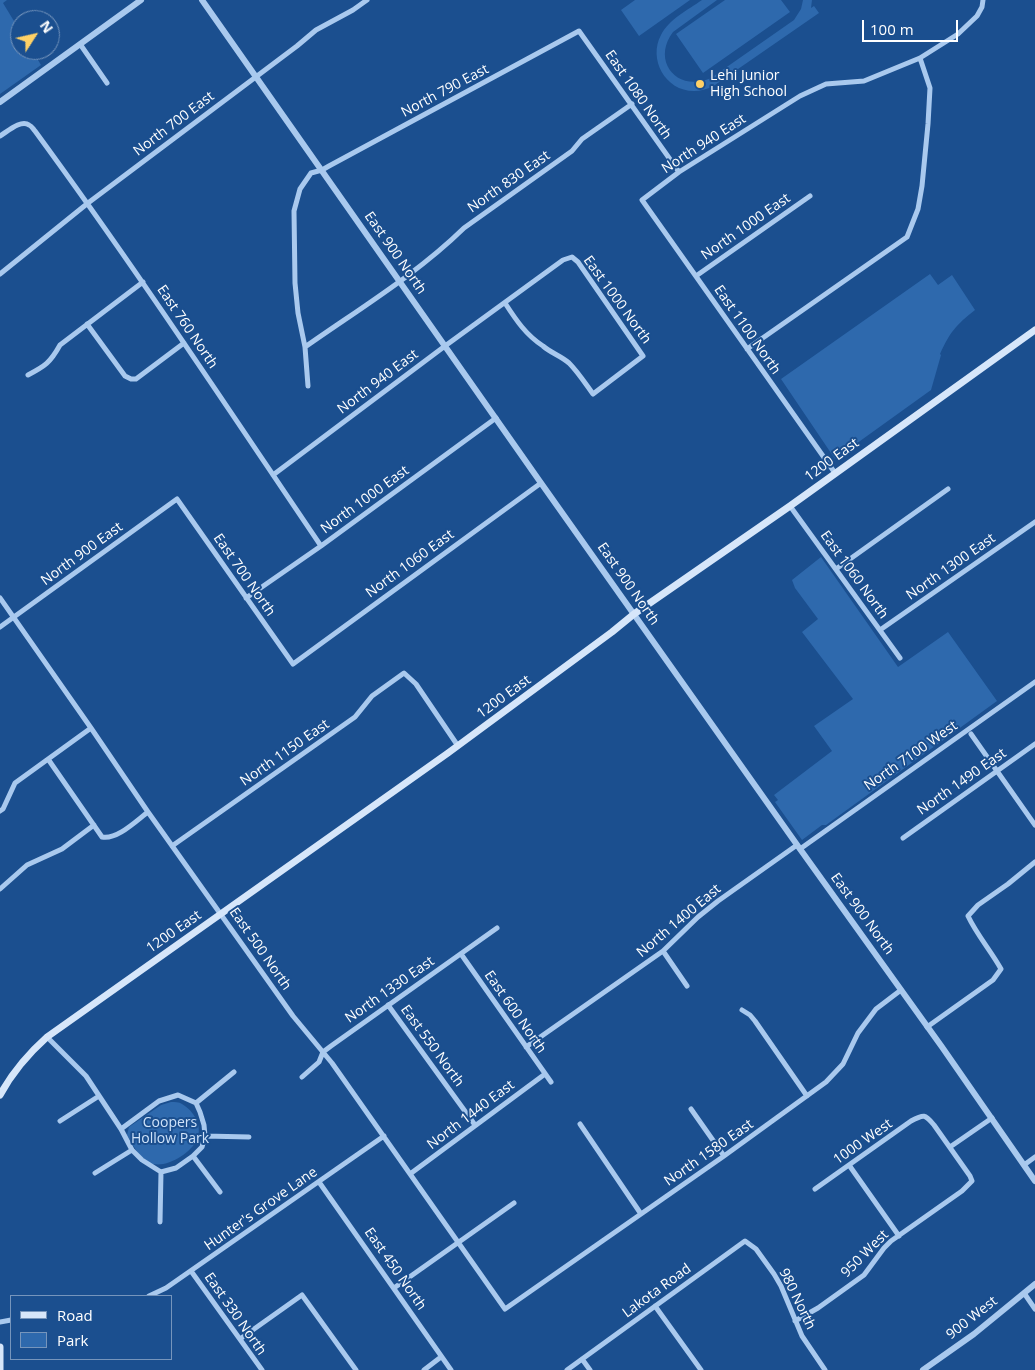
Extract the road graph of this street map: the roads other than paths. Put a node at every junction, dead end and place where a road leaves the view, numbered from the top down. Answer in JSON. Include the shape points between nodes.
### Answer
{"nodes":[{"id":1,"x":141,"y":0,"type":"edge"},
{"id":2,"x":202,"y":0,"type":"edge"},
{"id":3,"x":367,"y":0,"type":"edge"},
{"id":4,"x":983,"y":0,"type":"edge"},
{"id":5,"x":579,"y":31,"type":"joint"},
{"id":6,"x":80,"y":44,"type":"junction"},
{"id":7,"x":920,"y":58,"type":"junction"},
{"id":8,"x":256,"y":76,"type":"junction"},
{"id":9,"x":107,"y":83,"type":"dead end"},
{"id":10,"x":0,"y":102,"type":"edge"},
{"id":11,"x":632,"y":104,"type":"junction"},
{"id":12,"x":0,"y":136,"type":"edge"},
{"id":13,"x":322,"y":170,"type":"junction"},
{"id":14,"x":679,"y":172,"type":"junction"},
{"id":15,"x":810,"y":196,"type":"dead end"},
{"id":16,"x":642,"y":200,"type":"joint"},
{"id":17,"x":88,"y":203,"type":"junction"},
{"id":18,"x":572,"y":257,"type":"joint"},
{"id":19,"x":0,"y":274,"type":"edge"},
{"id":20,"x":696,"y":276,"type":"junction"},
{"id":21,"x":400,"y":281,"type":"junction"},
{"id":22,"x":143,"y":282,"type":"junction"},
{"id":23,"x":505,"y":303,"type":"junction"},
{"id":24,"x":87,"y":324,"type":"junction"},
{"id":25,"x":1035,"y":330,"type":"edge"},
{"id":26,"x":184,"y":343,"type":"junction"},
{"id":27,"x":445,"y":346,"type":"junction"},
{"id":28,"x":305,"y":347,"type":"junction"},
{"id":29,"x":747,"y":350,"type":"junction"},
{"id":30,"x":28,"y":375,"type":"dead end"},
{"id":31,"x":308,"y":386,"type":"dead end"},
{"id":32,"x":496,"y":418,"type":"junction"},
{"id":33,"x":836,"y":473,"type":"junction"},
{"id":34,"x":272,"y":475,"type":"junction"},
{"id":35,"x":541,"y":483,"type":"junction"},
{"id":36,"x":948,"y":489,"type":"dead end"},
{"id":37,"x":177,"y":498,"type":"joint"},
{"id":38,"x":790,"y":506,"type":"junction"},
{"id":39,"x":1035,"y":522,"type":"edge"},
{"id":40,"x":321,"y":546,"type":"junction"},
{"id":41,"x":836,"y":569,"type":"junction"},
{"id":42,"x":0,"y":598,"type":"edge"},
{"id":43,"x":246,"y":598,"type":"junction"},
{"id":44,"x":634,"y":614,"type":"junction"},
{"id":45,"x":13,"y":618,"type":"junction"},
{"id":46,"x":0,"y":627,"type":"edge"},
{"id":47,"x":880,"y":630,"type":"junction"},
{"id":48,"x":900,"y":658,"type":"dead end"},
{"id":49,"x":293,"y":664,"type":"joint"},
{"id":50,"x":1035,"y":682,"type":"edge"},
{"id":51,"x":91,"y":728,"type":"junction"},
{"id":52,"x":971,"y":734,"type":"dead end"},
{"id":53,"x":1035,"y":744,"type":"edge"},
{"id":54,"x":458,"y":746,"type":"junction"},
{"id":55,"x":48,"y":759,"type":"junction"},
{"id":56,"x":997,"y":772,"type":"junction"},
{"id":57,"x":0,"y":811,"type":"edge"},
{"id":58,"x":148,"y":812,"type":"junction"},
{"id":59,"x":1035,"y":825,"type":"edge"},
{"id":60,"x":94,"y":826,"type":"junction"},
{"id":61,"x":903,"y":838,"type":"dead end"},
{"id":62,"x":172,"y":846,"type":"junction"},
{"id":63,"x":798,"y":847,"type":"junction"},
{"id":64,"x":1035,"y":862,"type":"edge"},
{"id":65,"x":0,"y":889,"type":"edge"},
{"id":66,"x":221,"y":914,"type":"junction"},
{"id":67,"x":497,"y":928,"type":"dead end"},
{"id":68,"x":663,"y":952,"type":"junction"},
{"id":69,"x":461,"y":954,"type":"junction"},
{"id":70,"x":687,"y":986,"type":"dead end"},
{"id":71,"x":901,"y":990,"type":"junction"},
{"id":72,"x":388,"y":1005,"type":"junction"},
{"id":73,"x":742,"y":1010,"type":"dead end"},
{"id":74,"x":927,"y":1027,"type":"junction"},
{"id":75,"x":47,"y":1037,"type":"junction"},
{"id":76,"x":526,"y":1047,"type":"junction"},
{"id":77,"x":323,"y":1052,"type":"junction"},
{"id":78,"x":234,"y":1072,"type":"dead end"},
{"id":79,"x":545,"y":1074,"type":"junction"},
{"id":80,"x":302,"y":1077,"type":"dead end"},
{"id":81,"x":551,"y":1082,"type":"dead end"},
{"id":82,"x":0,"y":1095,"type":"edge"},
{"id":83,"x":99,"y":1096,"type":"junction"},
{"id":84,"x":807,"y":1096,"type":"junction"},
{"id":85,"x":196,"y":1103,"type":"junction"},
{"id":86,"x":691,"y":1109,"type":"dead end"},
{"id":87,"x":992,"y":1118,"type":"junction"},
{"id":88,"x":60,"y":1121,"type":"dead end"},
{"id":89,"x":580,"y":1124,"type":"dead end"},
{"id":90,"x":475,"y":1125,"type":"junction"},
{"id":91,"x":121,"y":1129,"type":"junction"},
{"id":92,"x":205,"y":1136,"type":"junction"},
{"id":93,"x":384,"y":1136,"type":"junction"},
{"id":94,"x":248,"y":1137,"type":"dead end"},
{"id":95,"x":950,"y":1147,"type":"junction"},
{"id":96,"x":132,"y":1150,"type":"junction"},
{"id":97,"x":194,"y":1156,"type":"junction"},
{"id":98,"x":724,"y":1156,"type":"junction"},
{"id":99,"x":1035,"y":1157,"type":"edge"},
{"id":100,"x":849,"y":1165,"type":"junction"},
{"id":101,"x":1024,"y":1165,"type":"junction"},
{"id":102,"x":161,"y":1172,"type":"junction"},
{"id":103,"x":95,"y":1173,"type":"dead end"},
{"id":104,"x":410,"y":1174,"type":"junction"},
{"id":105,"x":1035,"y":1181,"type":"edge"},
{"id":106,"x":319,"y":1182,"type":"junction"},
{"id":107,"x":815,"y":1189,"type":"dead end"},
{"id":108,"x":220,"y":1192,"type":"dead end"},
{"id":109,"x":514,"y":1203,"type":"dead end"},
{"id":110,"x":641,"y":1214,"type":"junction"},
{"id":111,"x":160,"y":1222,"type":"dead end"},
{"id":112,"x":899,"y":1236,"type":"junction"},
{"id":113,"x":746,"y":1241,"type":"joint"},
{"id":114,"x":458,"y":1242,"type":"junction"},
{"id":115,"x":191,"y":1271,"type":"junction"},
{"id":116,"x":1035,"y":1284,"type":"edge"},
{"id":117,"x":394,"y":1288,"type":"junction"},
{"id":118,"x":1024,"y":1293,"type":"junction"},
{"id":119,"x":151,"y":1295,"type":"edge"},
{"id":120,"x":655,"y":1306,"type":"junction"},
{"id":121,"x":505,"y":1309,"type":"joint"},
{"id":122,"x":1035,"y":1309,"type":"edge"},
{"id":123,"x":795,"y":1322,"type":"junction"},
{"id":124,"x":240,"y":1339,"type":"junction"},
{"id":125,"x":0,"y":1347,"type":"edge"},
{"id":126,"x":442,"y":1357,"type":"junction"},
{"id":127,"x":582,"y":1359,"type":"junction"},
{"id":128,"x":932,"y":1367,"type":"edge"},
{"id":129,"x":0,"y":1370,"type":"edge"},
{"id":130,"x":262,"y":1370,"type":"edge"},
{"id":131,"x":356,"y":1370,"type":"edge"},
{"id":132,"x":424,"y":1370,"type":"edge"},
{"id":133,"x":451,"y":1370,"type":"edge"},
{"id":134,"x":567,"y":1370,"type":"edge"},
{"id":135,"x":590,"y":1370,"type":"edge"},
{"id":136,"x":701,"y":1370,"type":"edge"},
{"id":137,"x":825,"y":1370,"type":"edge"},
{"id":138,"x":923,"y":1370,"type":"edge"}],
"edges":[{"from":1,"to":6,"type":"street"},
{"from":2,"to":8,"type":"street","name":"East 900 North"},
{"from":3,"to":8,"type":"street","name":"North 700 East","via":[[316,30]]},
{"from":4,"to":7,"type":"street","name":"North 940 East","via":[[977,16],[958,34]]},
{"from":5,"to":11,"type":"street","name":"East 1080 North"},
{"from":5,"to":13,"type":"street","name":"North 790 East"},
{"from":6,"to":9,"type":"street"},
{"from":6,"to":10,"type":"street"},
{"from":7,"to":14,"type":"street","name":"North 940 East","via":[[864,81],[826,84],[808,92]]},
{"from":7,"to":29,"type":"street","via":[[930,88],[928,124],[918,209],[907,238]]},
{"from":8,"to":13,"type":"street","name":"East 900 North"},
{"from":8,"to":17,"type":"street","name":"North 700 East"},
{"from":11,"to":14,"type":"street","name":"East 1080 North"},
{"from":11,"to":21,"type":"street","name":"North 830 East","via":[[464,228]]},
{"from":12,"to":17,"type":"street","name":"East 760 North","via":[[18,125],[29,124]]},
{"from":13,"to":21,"type":"street","name":"East 900 North"},
{"from":13,"to":28,"type":"street","name":"North 790 East","via":[[311,173],[300,190],[294,211],[295,283]]},
{"from":14,"to":16,"type":"street","name":"North 940 East"},
{"from":15,"to":20,"type":"street","name":"North 1000 East"},
{"from":16,"to":20,"type":"street","name":"East 1100 North"},
{"from":17,"to":19,"type":"street","name":"North 700 East"},
{"from":17,"to":22,"type":"street","name":"East 760 North"},
{"from":18,"to":23,"type":"street","name":"North 940 East"},
{"from":18,"to":23,"type":"street","name":"East 1000 North","via":[[643,356],[593,394],[568,362],[532,339]]},
{"from":20,"to":29,"type":"street","name":"East 1100 North"},
{"from":21,"to":27,"type":"street","name":"East 900 North"},
{"from":21,"to":28,"type":"street","name":"North 830 East"},
{"from":22,"to":24,"type":"street"},
{"from":22,"to":26,"type":"street","name":"East 760 North"},
{"from":23,"to":27,"type":"street","name":"North 940 East"},
{"from":24,"to":26,"type":"street","via":[[119,369],[131,379],[136,379]]},
{"from":24,"to":30,"type":"street","via":[[60,345],[44,367]]},
{"from":25,"to":33,"type":"main road","name":"1200 East"},
{"from":26,"to":34,"type":"street","name":"East 760 North"},
{"from":27,"to":32,"type":"street","name":"East 900 North"},
{"from":27,"to":34,"type":"street","name":"North 940 East"},
{"from":28,"to":31,"type":"street"},
{"from":29,"to":33,"type":"street","name":"East 1100 North"},
{"from":32,"to":35,"type":"street","name":"East 900 North"},
{"from":32,"to":40,"type":"street","name":"North 1000 East"},
{"from":33,"to":38,"type":"main road","name":"1200 East"},
{"from":34,"to":40,"type":"street","name":"East 760 North"},
{"from":35,"to":44,"type":"street","name":"East 900 North"},
{"from":35,"to":49,"type":"street","name":"North 1060 East"},
{"from":36,"to":41,"type":"street"},
{"from":37,"to":43,"type":"street","name":"East 700 North"},
{"from":37,"to":45,"type":"street","name":"North 900 East"},
{"from":38,"to":41,"type":"street","name":"East 1060 North"},
{"from":38,"to":44,"type":"main road","name":"1200 East"},
{"from":39,"to":47,"type":"street","name":"North 1300 East"},
{"from":40,"to":43,"type":"street","name":"North 1000 East"},
{"from":41,"to":47,"type":"street","name":"East 1060 North"},
{"from":42,"to":45,"type":"street","name":"East 500 North"},
{"from":43,"to":49,"type":"street","name":"East 700 North"},
{"from":44,"to":54,"type":"main road","name":"1200 East"},
{"from":44,"to":63,"type":"street","name":"East 900 North"},
{"from":45,"to":46,"type":"street","name":"North 900 East"},
{"from":45,"to":51,"type":"street","name":"East 500 North"},
{"from":47,"to":48,"type":"street","name":"East 1060 North"},
{"from":50,"to":63,"type":"street","name":"North 7100 West"},
{"from":51,"to":55,"type":"street"},
{"from":51,"to":58,"type":"street","name":"East 500 North"},
{"from":52,"to":56,"type":"street"},
{"from":53,"to":56,"type":"street","name":"North 1490 East"},
{"from":54,"to":62,"type":"street","name":"North 1150 East","via":[[416,684],[404,673],[372,696],[355,717]]},
{"from":54,"to":66,"type":"main road","name":"1200 East"},
{"from":55,"to":57,"type":"street","via":[[15,782]]},
{"from":55,"to":60,"type":"street"},
{"from":56,"to":59,"type":"street"},
{"from":56,"to":61,"type":"street","name":"North 1490 East"},
{"from":58,"to":60,"type":"street","via":[[115,836],[102,837]]},
{"from":58,"to":62,"type":"street","name":"East 500 North"},
{"from":60,"to":65,"type":"street","via":[[62,849],[27,865]]},
{"from":62,"to":66,"type":"street","name":"East 500 North"},
{"from":63,"to":68,"type":"street","name":"North 1400 East","via":[[698,917]]},
{"from":63,"to":71,"type":"street","name":"East 900 North"},
{"from":64,"to":74,"type":"street","via":[[968,916],[1001,969],[993,980]]},
{"from":66,"to":75,"type":"main road","name":"1200 East"},
{"from":66,"to":77,"type":"street","name":"East 500 North","via":[[292,1016]]},
{"from":67,"to":69,"type":"street","name":"North 1330 East"},
{"from":68,"to":70,"type":"street"},
{"from":68,"to":76,"type":"street","name":"North 1400 East"},
{"from":69,"to":72,"type":"street","name":"North 1330 East"},
{"from":69,"to":76,"type":"street","name":"East 600 North"},
{"from":71,"to":74,"type":"street","name":"East 900 North"},
{"from":71,"to":84,"type":"street","name":"North 1580 East","via":[[876,1009],[858,1033],[843,1064]]},
{"from":72,"to":77,"type":"street","name":"North 1330 East"},
{"from":72,"to":90,"type":"street","name":"East 550 North"},
{"from":73,"to":84,"type":"street","via":[[750,1015]]},
{"from":74,"to":87,"type":"street","name":"East 900 North"},
{"from":75,"to":82,"type":"main road","name":"1200 East","via":[[12,1074]]},
{"from":75,"to":83,"type":"street","via":[[86,1076]]},
{"from":76,"to":79,"type":"street","name":"East 600 North"},
{"from":77,"to":80,"type":"street","name":"North 1330 East","via":[[319,1062]]},
{"from":77,"to":93,"type":"street","name":"East 500 North"},
{"from":78,"to":85,"type":"street"},
{"from":79,"to":81,"type":"street","name":"East 600 North"},
{"from":79,"to":90,"type":"street","name":"North 1440 East"},
{"from":83,"to":88,"type":"street"},
{"from":83,"to":91,"type":"street"},
{"from":84,"to":98,"type":"street","name":"North 1580 East"},
{"from":85,"to":91,"type":"street","via":[[178,1094],[159,1101]]},
{"from":85,"to":92,"type":"street"},
{"from":86,"to":98,"type":"street"},
{"from":87,"to":95,"type":"street"},
{"from":87,"to":101,"type":"street","name":"East 900 North"},
{"from":89,"to":110,"type":"street"},
{"from":90,"to":104,"type":"street","name":"North 1440 East"},
{"from":91,"to":96,"type":"street"},
{"from":92,"to":94,"type":"street"},
{"from":92,"to":97,"type":"street","via":[[202,1147]]},
{"from":93,"to":104,"type":"street","name":"East 500 North"},
{"from":93,"to":106,"type":"street","name":"Hunter's Grove Lane"},
{"from":95,"to":100,"type":"street","name":"1000 West","via":[[924,1115]]},
{"from":95,"to":112,"type":"street","name":"950 West","via":[[972,1181]]},
{"from":96,"to":102,"type":"street"},
{"from":96,"to":103,"type":"street"},
{"from":97,"to":102,"type":"street","via":[[176,1168]]},
{"from":97,"to":108,"type":"street"},
{"from":98,"to":110,"type":"street","name":"North 1580 East"},
{"from":99,"to":101,"type":"street"},
{"from":100,"to":107,"type":"street","name":"1000 West"},
{"from":100,"to":112,"type":"street"},
{"from":101,"to":105,"type":"street","name":"East 900 North"},
{"from":102,"to":111,"type":"street"},
{"from":104,"to":114,"type":"street","name":"East 500 North"},
{"from":106,"to":115,"type":"street","name":"Hunter's Grove Lane"},
{"from":106,"to":117,"type":"street","name":"East 450 North"},
{"from":109,"to":114,"type":"street"},
{"from":110,"to":121,"type":"street","name":"North 1580 East"},
{"from":112,"to":123,"type":"street","name":"950 West","via":[[884,1248],[864,1275]]},
{"from":113,"to":120,"type":"street","name":"Lakota Road"},
{"from":113,"to":123,"type":"street","name":"980 North","via":[[774,1274]]},
{"from":114,"to":117,"type":"street"},
{"from":114,"to":121,"type":"street","name":"East 500 North"},
{"from":115,"to":119,"type":"street","name":"Hunter's Grove Lane"},
{"from":115,"to":124,"type":"street","name":"East 330 North"},
{"from":116,"to":118,"type":"street","name":"900 West"},
{"from":117,"to":126,"type":"street","name":"East 450 North"},
{"from":118,"to":122,"type":"street"},
{"from":118,"to":128,"type":"street","name":"900 West"},
{"from":120,"to":127,"type":"street","name":"Lakota Road"},
{"from":120,"to":136,"type":"street"},
{"from":123,"to":137,"type":"street","name":"980 North"},
{"from":124,"to":130,"type":"street","name":"East 330 North"},
{"from":124,"to":131,"type":"street","via":[[302,1295]]},
{"from":125,"to":129,"type":"main road"},
{"from":126,"to":132,"type":"street"},
{"from":126,"to":133,"type":"street","name":"East 450 North"},
{"from":127,"to":134,"type":"street"},
{"from":127,"to":135,"type":"street"},
{"from":128,"to":138,"type":"street","name":"900 West"}]}
